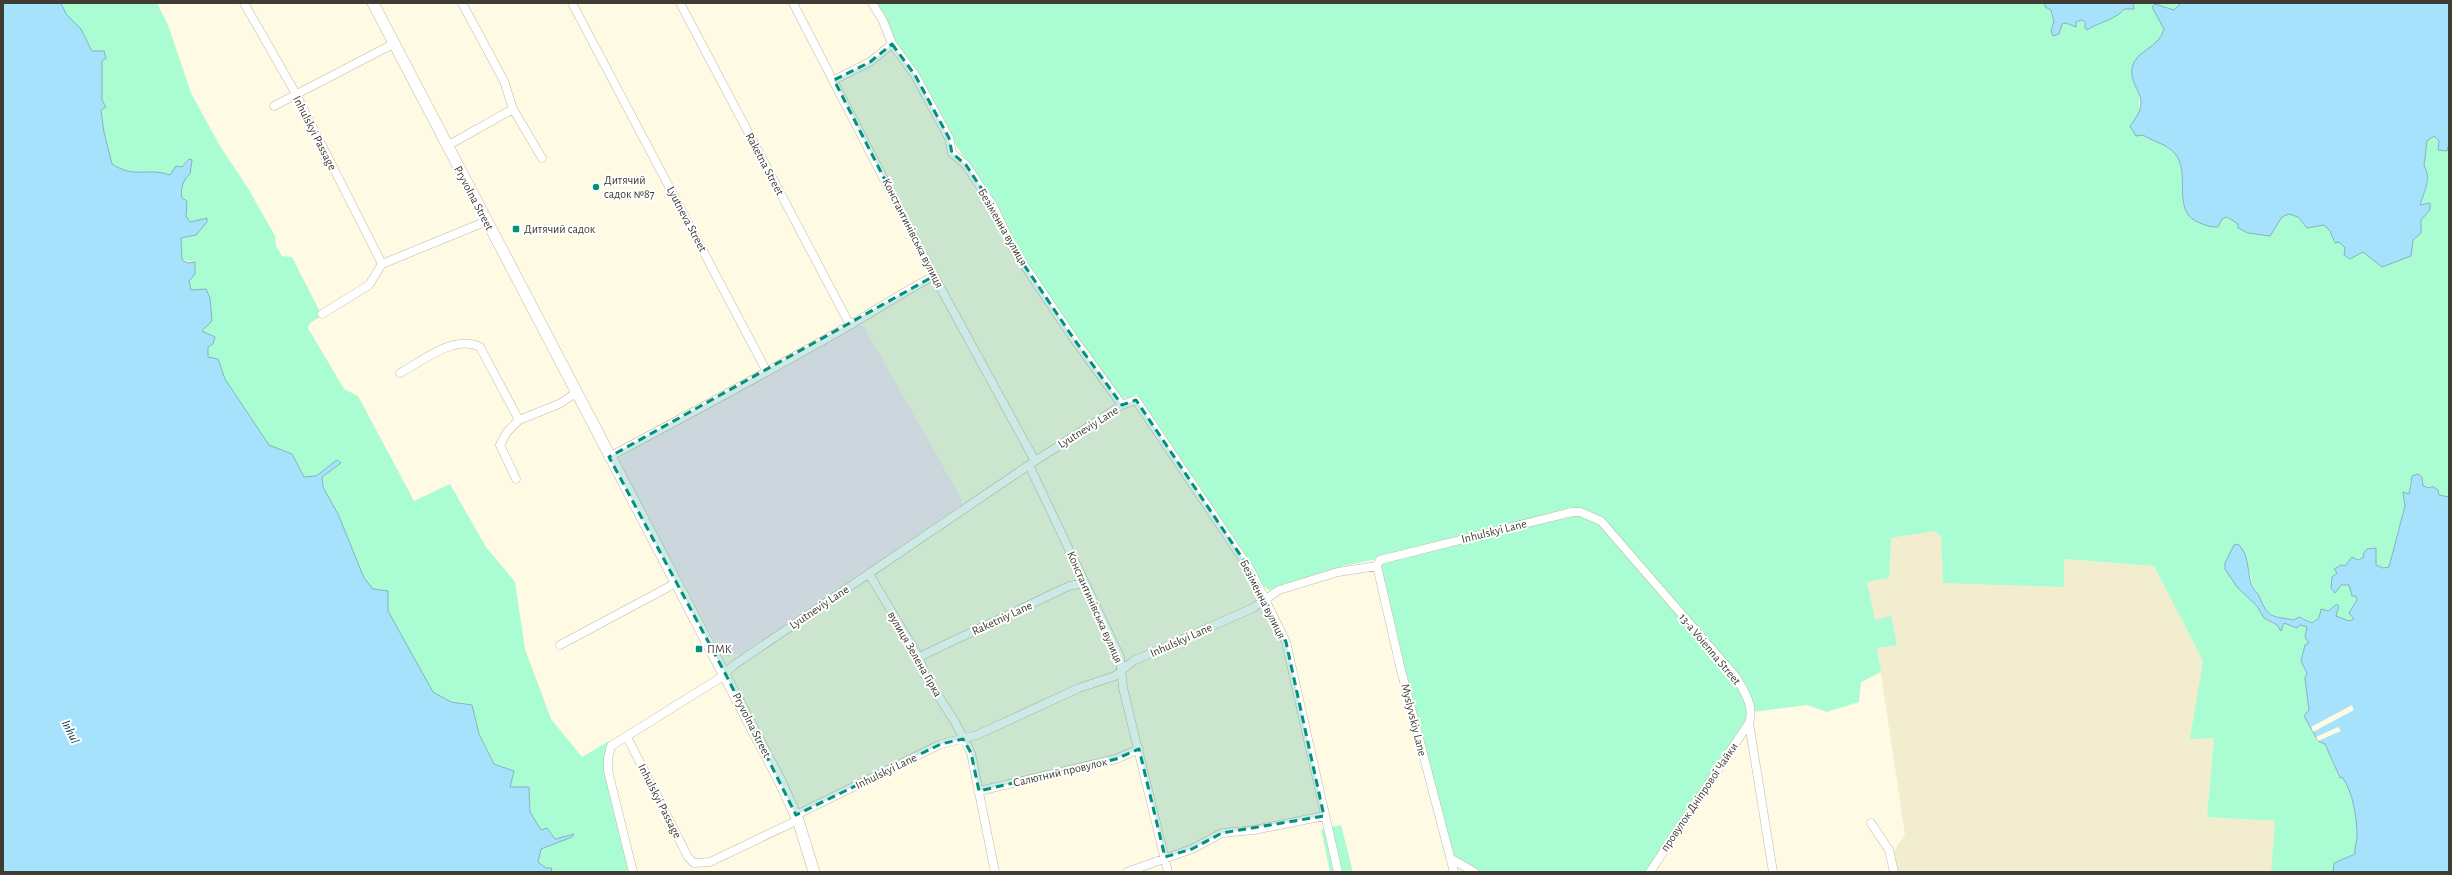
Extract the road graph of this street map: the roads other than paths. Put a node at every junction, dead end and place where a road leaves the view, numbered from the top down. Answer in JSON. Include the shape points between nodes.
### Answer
{"nodes":[{"id":1,"x":244,"y":3,"type":"edge"},
{"id":2,"x":373,"y":3,"type":"edge"},
{"id":3,"x":462,"y":3,"type":"edge"},
{"id":4,"x":572,"y":3,"type":"edge"},
{"id":5,"x":680,"y":3,"type":"edge"},
{"id":6,"x":793,"y":3,"type":"edge"},
{"id":7,"x":872,"y":3,"type":"edge"},
{"id":8,"x":394,"y":44,"type":"junction"},
{"id":9,"x":892,"y":44,"type":"junction"},
{"id":10,"x":834,"y":80,"type":"junction"},
{"id":11,"x":296,"y":94,"type":"junction"},
{"id":12,"x":274,"y":106,"type":"dead end"},
{"id":13,"x":513,"y":109,"type":"junction"},
{"id":14,"x":447,"y":146,"type":"junction"},
{"id":15,"x":542,"y":158,"type":"dead end"},
{"id":16,"x":487,"y":221,"type":"junction"},
{"id":17,"x":382,"y":264,"type":"junction"},
{"id":18,"x":934,"y":276,"type":"junction"},
{"id":19,"x":322,"y":314,"type":"dead end"},
{"id":20,"x":850,"y":325,"type":"junction"},
{"id":21,"x":767,"y":372,"type":"junction"},
{"id":22,"x":400,"y":373,"type":"dead end"},
{"id":23,"x":576,"y":393,"type":"junction"},
{"id":24,"x":1136,"y":400,"type":"joint"},
{"id":25,"x":1122,"y":406,"type":"junction"},
{"id":26,"x":519,"y":420,"type":"junction"},
{"id":27,"x":609,"y":457,"type":"junction"},
{"id":28,"x":1032,"y":463,"type":"junction"},
{"id":29,"x":516,"y":478,"type":"dead end"},
{"id":30,"x":1580,"y":512,"type":"joint"},
{"id":31,"x":1377,"y":566,"type":"junction"},
{"id":32,"x":869,"y":574,"type":"junction"},
{"id":33,"x":676,"y":583,"type":"junction"},
{"id":34,"x":1085,"y":583,"type":"junction"},
{"id":35,"x":1264,"y":600,"type":"junction"},
{"id":36,"x":560,"y":645,"type":"dead end"},
{"id":37,"x":919,"y":657,"type":"junction"},
{"id":38,"x":1123,"y":668,"type":"junction"},
{"id":39,"x":725,"y":673,"type":"junction"},
{"id":40,"x":1749,"y":723,"type":"junction"},
{"id":41,"x":627,"y":737,"type":"junction"},
{"id":42,"x":963,"y":739,"type":"junction"},
{"id":43,"x":1139,"y":749,"type":"junction"},
{"id":44,"x":979,"y":791,"type":"junction"},
{"id":45,"x":1324,"y":816,"type":"junction"},
{"id":46,"x":797,"y":817,"type":"junction"},
{"id":47,"x":1871,"y":823,"type":"dead end"},
{"id":48,"x":1165,"y":857,"type":"junction"},
{"id":49,"x":1450,"y":858,"type":"junction"},
{"id":50,"x":694,"y":862,"type":"joint"},
{"id":51,"x":633,"y":872,"type":"edge"},
{"id":52,"x":814,"y":872,"type":"edge"},
{"id":53,"x":995,"y":872,"type":"edge"},
{"id":54,"x":1127,"y":872,"type":"edge"},
{"id":55,"x":1168,"y":872,"type":"edge"},
{"id":56,"x":1338,"y":872,"type":"edge"},
{"id":57,"x":1454,"y":872,"type":"edge"},
{"id":58,"x":1474,"y":872,"type":"edge"},
{"id":59,"x":1650,"y":872,"type":"edge"},
{"id":60,"x":1773,"y":872,"type":"edge"},
{"id":61,"x":1894,"y":872,"type":"edge"}],
"edges":[{"from":1,"to":11,"type":"street","name":"Inhulskyi Passage"},
{"from":2,"to":8,"type":"street","name":"Pryvolna Street"},
{"from":3,"to":13,"type":"street","via":[[504,82]]},
{"from":4,"to":21,"type":"street","name":"Lyutneva Street"},
{"from":5,"to":20,"type":"street","name":"Raketna Street"},
{"from":6,"to":10,"type":"street","name":"Константинівська вулиця"},
{"from":7,"to":9,"type":"street","name":"Безіменна вулиця"},
{"from":8,"to":11,"type":"street"},
{"from":8,"to":14,"type":"street","name":"Pryvolna Street"},
{"from":9,"to":10,"type":"street","via":[[870,62]]},
{"from":9,"to":25,"type":"street","name":"Безіменна вулиця","via":[[914,75],[949,138],[952,153],[966,165],[994,206],[1014,250]]},
{"from":10,"to":18,"type":"street","name":"Константинівська вулиця"},
{"from":11,"to":12,"type":"street"},
{"from":11,"to":17,"type":"street","name":"Inhulskyi Passage"},
{"from":13,"to":14,"type":"street"},
{"from":13,"to":15,"type":"street"},
{"from":14,"to":16,"type":"street","name":"Pryvolna Street"},
{"from":16,"to":17,"type":"street"},
{"from":16,"to":23,"type":"street","name":"Pryvolna Street"},
{"from":17,"to":19,"type":"street","via":[[369,285]]},
{"from":18,"to":20,"type":"street"},
{"from":18,"to":28,"type":"street","name":"Константинівська вулиця"},
{"from":20,"to":21,"type":"street"},
{"from":21,"to":27,"type":"street"},
{"from":22,"to":26,"type":"street","via":[[457,343],[470,342],[480,347]]},
{"from":23,"to":26,"type":"street","via":[[559,404]]},
{"from":23,"to":27,"type":"street","name":"Pryvolna Street"},
{"from":24,"to":25,"type":"street","name":"Lyutneviy Lane"},
{"from":24,"to":35,"type":"street","name":"Безіменна вулиця","via":[[1251,571]]},
{"from":25,"to":28,"type":"street","name":"Lyutneviy Lane"},
{"from":26,"to":29,"type":"street","via":[[507,432],[500,445]]},
{"from":27,"to":33,"type":"street","name":"Pryvolna Street"},
{"from":28,"to":32,"type":"street","name":"Lyutneviy Lane"},
{"from":28,"to":34,"type":"street","name":"Константинівська вулиця"},
{"from":30,"to":31,"type":"street","name":"Inhulskyi Lane","via":[[1380,560]]},
{"from":30,"to":40,"type":"street","name":"13-a Voienna Street","via":[[1601,520],[1613,532],[1736,677],[1752,712]]},
{"from":31,"to":35,"type":"street","name":"Inhulskyi Lane","via":[[1338,572],[1279,590]]},
{"from":31,"to":49,"type":"street","name":"Myslyvskiy Lane"},
{"from":32,"to":37,"type":"street","name":"вулиця Зелена Гірка"},
{"from":32,"to":39,"type":"street","name":"Lyutneviy Lane"},
{"from":33,"to":36,"type":"street"},
{"from":33,"to":39,"type":"street","name":"Pryvolna Street"},
{"from":34,"to":37,"type":"street","name":"Raketniy Lane","via":[[1069,586]]},
{"from":34,"to":38,"type":"street","name":"Константинівська вулиця"},
{"from":35,"to":38,"type":"street","name":"Inhulskyi Lane","via":[[1253,608]]},
{"from":35,"to":45,"type":"street","name":"Безіменна вулиця","via":[[1286,642]]},
{"from":37,"to":42,"type":"street","name":"вулиця Зелена Гірка","via":[[925,675]]},
{"from":38,"to":42,"type":"street","name":"Inhulskyi Lane","via":[[1115,676],[1079,688]]},
{"from":38,"to":43,"type":"street","name":"Константинівська вулиця","via":[[1123,688]]},
{"from":39,"to":41,"type":"street","name":"Lyutneviy Lane"},
{"from":39,"to":46,"type":"street","name":"Pryvolna Street"},
{"from":40,"to":59,"type":"street","name":"провулок Дніпрової Чайки"},
{"from":40,"to":60,"type":"street","name":"13-a Voienna Street"},
{"from":41,"to":50,"type":"street","name":"Inhulskyi Passage","via":[[688,857]]},
{"from":41,"to":51,"type":"street","name":"Lyutneviy Lane","via":[[612,746],[608,771]]},
{"from":42,"to":44,"type":"street","name":"вулиця Зелена Гірка","via":[[971,753]]},
{"from":42,"to":46,"type":"street","name":"Inhulskyi Lane","via":[[941,744]]},
{"from":43,"to":44,"type":"street","name":"Салютний провулок","via":[[1116,759]]},
{"from":43,"to":48,"type":"street","name":"Константинівська вулиця"},
{"from":44,"to":53,"type":"street","name":"вулиця Зелена Гірка"},
{"from":45,"to":48,"type":"street","via":[[1222,833],[1192,849]]},
{"from":45,"to":56,"type":"street","name":"Безіменна вулиця"},
{"from":46,"to":50,"type":"street","name":"Inhulskyi Lane","via":[[710,862]]},
{"from":46,"to":52,"type":"street","name":"Pryvolna Street"},
{"from":47,"to":61,"type":"street","via":[[1889,850]]},
{"from":48,"to":54,"type":"street","via":[[1143,868]]},
{"from":48,"to":55,"type":"street","name":"Константинівська вулиця"},
{"from":49,"to":57,"type":"street","name":"Myslyvskiy Lane"},
{"from":49,"to":58,"type":"street"}]}
